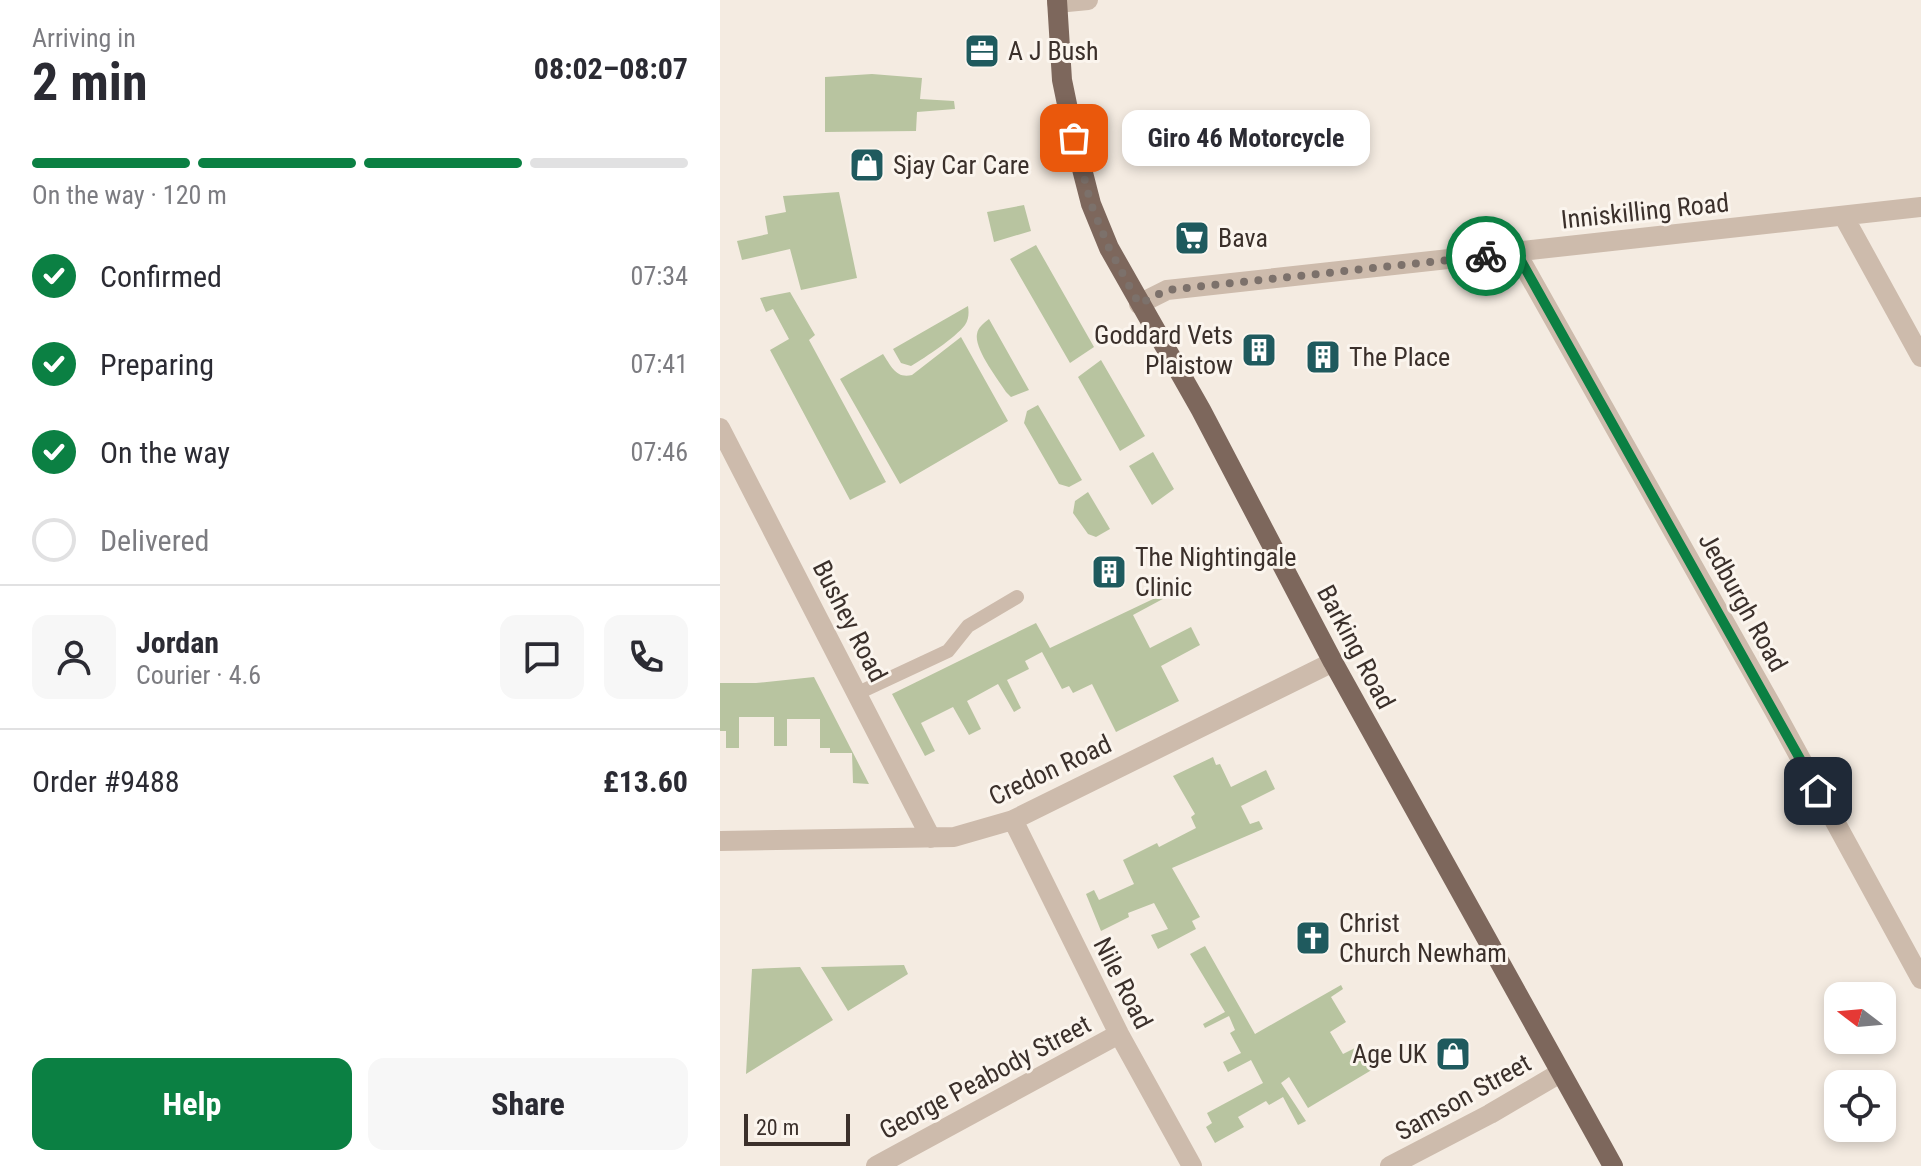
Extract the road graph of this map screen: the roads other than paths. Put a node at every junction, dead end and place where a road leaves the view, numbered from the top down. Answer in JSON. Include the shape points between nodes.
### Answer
{"nodes":[{"id":1,"x":1088,"y":0,"type":"edge"},
{"id":2,"x":1057,"y":2,"type":"edge"},
{"id":3,"x":1921,"y":207,"type":"edge"},
{"id":4,"x":1844,"y":217,"type":"junction"},
{"id":5,"x":1516,"y":252,"type":"junction"},
{"id":6,"x":1139,"y":304,"type":"junction"},
{"id":7,"x":1921,"y":357,"type":"edge"},
{"id":8,"x":720,"y":428,"type":"edge"},
{"id":9,"x":1017,"y":597,"type":"dead end"},
{"id":10,"x":1333,"y":662,"type":"junction"},
{"id":11,"x":858,"y":693,"type":"junction"},
{"id":12,"x":1013,"y":820,"type":"junction"},
{"id":13,"x":931,"y":838,"type":"junction"},
{"id":14,"x":720,"y":841,"type":"edge"},
{"id":15,"x":1921,"y":979,"type":"edge"},
{"id":16,"x":1119,"y":1034,"type":"junction"},
{"id":17,"x":1560,"y":1073,"type":"junction"},
{"id":18,"x":876,"y":1166,"type":"edge"},
{"id":19,"x":1192,"y":1166,"type":"edge"},
{"id":20,"x":1390,"y":1166,"type":"edge"},
{"id":21,"x":1613,"y":1166,"type":"edge"}],
"edges":[{"from":1,"to":2,"type":"street"},
{"from":2,"to":6,"type":"main road","name":"Barking Road","via":[[1062,80],[1091,204]]},
{"from":3,"to":4,"type":"street","name":"Inniskilling Road"},
{"from":4,"to":5,"type":"street","name":"Inniskilling Road"},
{"from":4,"to":7,"type":"street"},
{"from":5,"to":6,"type":"street","name":"Inniskilling Road","via":[[1167,290]]},
{"from":5,"to":15,"type":"street","name":"Jedburgh Road"},
{"from":6,"to":10,"type":"main road","name":"Barking Road","via":[[1201,410]]},
{"from":8,"to":11,"type":"street","name":"Bushey Road"},
{"from":9,"to":11,"type":"lane","via":[[968,626],[948,651]]},
{"from":10,"to":12,"type":"street","name":"Credon Road"},
{"from":10,"to":17,"type":"main road","name":"Barking Road"},
{"from":11,"to":13,"type":"street","name":"Bushey Road"},
{"from":12,"to":13,"type":"street","name":"Credon Road"},
{"from":12,"to":16,"type":"street","name":"Nile Road"},
{"from":13,"to":14,"type":"street","name":"Credon Road"},
{"from":16,"to":18,"type":"street","name":"George Peabody Street"},
{"from":16,"to":19,"type":"street","name":"Nile Road"},
{"from":17,"to":20,"type":"street","name":"Samson Street"},
{"from":17,"to":21,"type":"main road","name":"Barking Road"}]}
